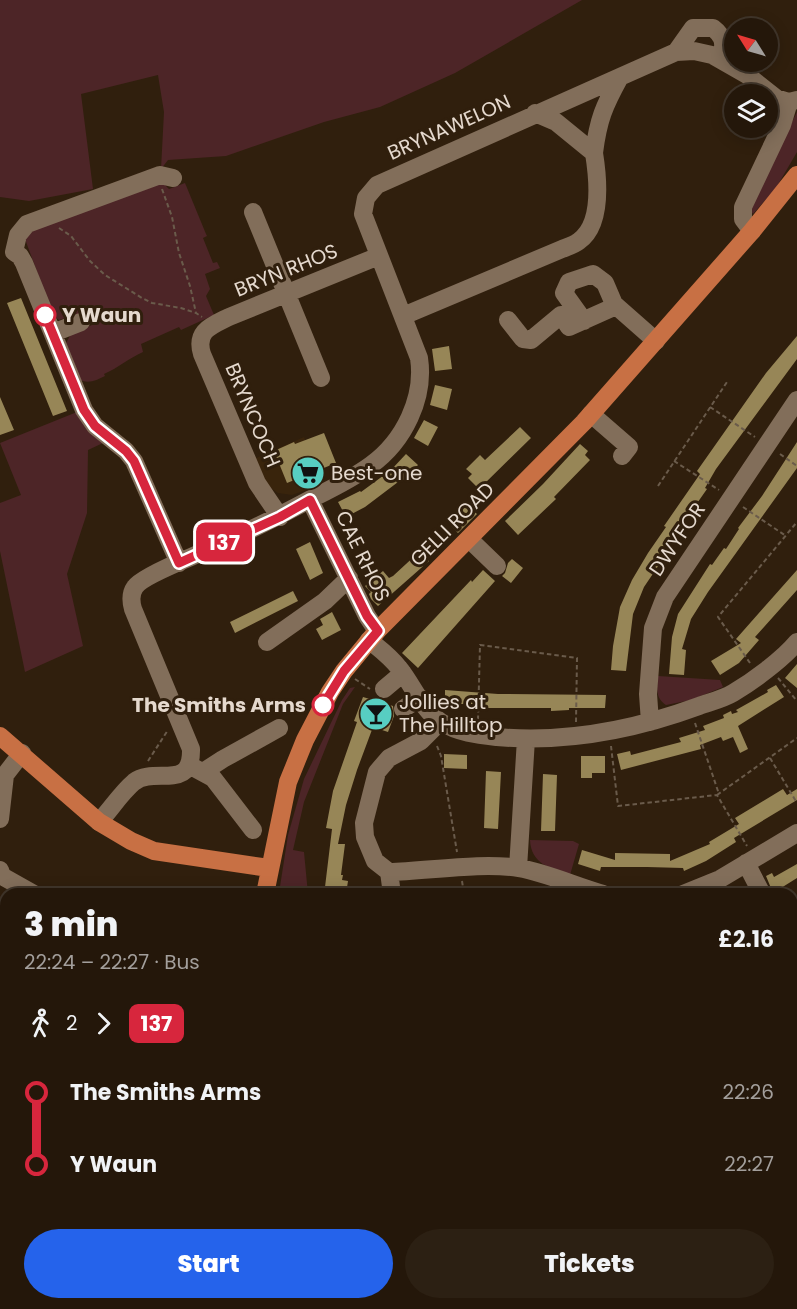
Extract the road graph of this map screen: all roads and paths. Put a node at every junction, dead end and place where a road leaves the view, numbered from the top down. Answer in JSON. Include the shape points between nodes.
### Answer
{"nodes":[{"id":1,"x":676,"y":52,"type":"junction"},
{"id":2,"x":720,"y":59,"type":"junction"},
{"id":3,"x":620,"y":77,"type":"junction"},
{"id":4,"x":793,"y":101,"type":"edge"},
{"id":5,"x":535,"y":113,"type":"junction"},
{"id":6,"x":594,"y":153,"type":"junction"},
{"id":7,"x":797,"y":175,"type":"edge"},
{"id":8,"x":167,"y":176,"type":"joint"},
{"id":9,"x":253,"y":212,"type":"dead end"},
{"id":10,"x":55,"y":226,"type":"dead end"},
{"id":11,"x":752,"y":231,"type":"junction"},
{"id":12,"x":7,"y":253,"type":"edge"},
{"id":13,"x":379,"y":256,"type":"junction"},
{"id":14,"x":286,"y":294,"type":"junction"},
{"id":15,"x":616,"y":306,"type":"junction"},
{"id":16,"x":196,"y":314,"type":"junction"},
{"id":17,"x":403,"y":316,"type":"junction"},
{"id":18,"x":508,"y":320,"type":"dead end"},
{"id":19,"x":584,"y":321,"type":"junction"},
{"id":20,"x":81,"y":322,"type":"dead end"},
{"id":21,"x":210,"y":326,"type":"junction"},
{"id":22,"x":53,"y":333,"type":"junction"},
{"id":23,"x":656,"y":341,"type":"junction"},
{"id":24,"x":321,"y":378,"type":"dead end"},
{"id":25,"x":727,"y":382,"type":"dead end"},
{"id":26,"x":797,"y":400,"type":"edge"},
{"id":27,"x":710,"y":407,"type":"junction"},
{"id":28,"x":591,"y":414,"type":"junction"},
{"id":29,"x":767,"y":445,"type":"junction"},
{"id":30,"x":622,"y":456,"type":"dead end"},
{"id":31,"x":674,"y":461,"type":"junction"},
{"id":32,"x":797,"y":466,"type":"edge"},
{"id":33,"x":658,"y":486,"type":"dead end"},
{"id":34,"x":731,"y":498,"type":"junction"},
{"id":35,"x":310,"y":500,"type":"junction"},
{"id":36,"x":280,"y":517,"type":"junction"},
{"id":37,"x":797,"y":522,"type":"edge"},
{"id":38,"x":786,"y":536,"type":"junction"},
{"id":39,"x":469,"y":539,"type":"junction"},
{"id":40,"x":179,"y":563,"type":"junction"},
{"id":41,"x":497,"y":566,"type":"dead end"},
{"id":42,"x":349,"y":578,"type":"junction"},
{"id":43,"x":373,"y":636,"type":"junction"},
{"id":44,"x":267,"y":642,"type":"dead end"},
{"id":45,"x":797,"y":642,"type":"edge"},
{"id":46,"x":764,"y":671,"type":"junction"},
{"id":47,"x":403,"y":674,"type":"junction"},
{"id":48,"x":384,"y":689,"type":"dead end"},
{"id":49,"x":420,"y":698,"type":"junction"},
{"id":50,"x":797,"y":701,"type":"edge"},
{"id":51,"x":403,"y":709,"type":"dead end"},
{"id":52,"x":690,"y":709,"type":"junction"},
{"id":53,"x":177,"y":716,"type":"junction"},
{"id":54,"x":650,"y":722,"type":"junction"},
{"id":55,"x":435,"y":727,"type":"junction"},
{"id":56,"x":279,"y":728,"type":"dead end"},
{"id":57,"x":609,"y":730,"type":"junction"},
{"id":58,"x":477,"y":735,"type":"junction"},
{"id":59,"x":0,"y":736,"type":"edge"},
{"id":60,"x":576,"y":737,"type":"junction"},
{"id":61,"x":797,"y":738,"type":"edge"},
{"id":62,"x":526,"y":739,"type":"junction"},
{"id":63,"x":22,"y":753,"type":"junction"},
{"id":64,"x":770,"y":758,"type":"junction"},
{"id":65,"x":148,"y":761,"type":"dead end"},
{"id":66,"x":196,"y":768,"type":"junction"},
{"id":67,"x":718,"y":795,"type":"junction"},
{"id":68,"x":797,"y":803,"type":"edge"},
{"id":69,"x":0,"y":819,"type":"edge"},
{"id":70,"x":99,"y":822,"type":"junction"},
{"id":71,"x":253,"y":830,"type":"dead end"},
{"id":72,"x":797,"y":833,"type":"edge"},
{"id":73,"x":750,"y":861,"type":"junction"},
{"id":74,"x":269,"y":868,"type":"junction"},
{"id":75,"x":460,"y":868,"type":"junction"},
{"id":76,"x":518,"y":868,"type":"junction"},
{"id":77,"x":0,"y":870,"type":"edge"},
{"id":78,"x":389,"y":872,"type":"junction"},
{"id":79,"x":23,"y":888,"type":"edge"},
{"id":80,"x":266,"y":888,"type":"edge"},
{"id":81,"x":391,"y":888,"type":"edge"},
{"id":82,"x":463,"y":888,"type":"edge"},
{"id":83,"x":585,"y":888,"type":"edge"},
{"id":84,"x":698,"y":888,"type":"edge"},
{"id":85,"x":760,"y":888,"type":"edge"}],
"edges":[{"from":1,"to":2,"type":"street","name":"BRYNAWELON","via":[[694,51]]},
{"from":1,"to":2,"type":"street","via":[[693,28],[713,28],[722,37]]},
{"from":1,"to":3,"type":"street","name":"BRYNAWELON"},
{"from":2,"to":4,"type":"street","name":"BRYNAWELON","via":[[776,98]]},
{"from":3,"to":5,"type":"street","name":"BRYNAWELON"},
{"from":3,"to":6,"type":"street","via":[[604,105]]},
{"from":4,"to":11,"type":"street","name":"BRYNAWELON","via":[[743,207],[743,219]]},
{"from":5,"to":6,"type":"street","via":[[556,122]]},
{"from":5,"to":13,"type":"street","name":"BRYNAWELON","via":[[377,184],[366,198],[363,214]]},
{"from":6,"to":17,"type":"street","via":[[597,206],[580,241]]},
{"from":7,"to":11,"type":"main road","name":"GELLI ROAD"},
{"from":8,"to":12,"type":"street","via":[[27,224]]},
{"from":8,"to":16,"type":"path","via":[[162,192]]},
{"from":9,"to":14,"type":"street"},
{"from":10,"to":16,"type":"path","via":[[71,236],[105,275],[152,303]]},
{"from":11,"to":23,"type":"main road","name":"GELLI ROAD"},
{"from":12,"to":22,"type":"street","via":[[20,256]]},
{"from":13,"to":14,"type":"street","name":"BRYN RHOS"},
{"from":13,"to":17,"type":"street","name":"BRYNAWELON"},
{"from":14,"to":21,"type":"street","name":"BRYN RHOS"},
{"from":14,"to":24,"type":"street"},
{"from":15,"to":19,"type":"street"},
{"from":15,"to":19,"type":"street","via":[[605,283],[593,274],[569,282],[564,293]]},
{"from":15,"to":23,"type":"street"},
{"from":16,"to":21,"type":"path"},
{"from":17,"to":35,"type":"street","name":"BRYNAWELON","via":[[416,345],[421,372],[420,390],[405,426],[382,456]]},
{"from":18,"to":19,"type":"street","via":[[523,339],[531,340],[561,315],[569,327]]},
{"from":20,"to":22,"type":"street"},
{"from":21,"to":36,"type":"street","name":"BRYNCOCH","via":[[201,337],[202,354],[257,483]]},
{"from":22,"to":40,"type":"street","via":[[84,410],[95,426],[134,461]]},
{"from":23,"to":28,"type":"main road","name":"GELLI ROAD"},
{"from":25,"to":27,"type":"path"},
{"from":26,"to":29,"type":"street","name":"DWYFOR"},
{"from":27,"to":29,"type":"path"},
{"from":27,"to":31,"type":"path"},
{"from":28,"to":30,"type":"street","via":[[629,447]]},
{"from":28,"to":39,"type":"main road","name":"GELLI ROAD"},
{"from":29,"to":32,"type":"path"},
{"from":29,"to":34,"type":"street","name":"DWYFOR"},
{"from":31,"to":33,"type":"path"},
{"from":31,"to":34,"type":"path"},
{"from":34,"to":38,"type":"path"},
{"from":34,"to":54,"type":"street","name":"DWYFOR","via":[[661,607],[654,628],[648,694]]},
{"from":35,"to":36,"type":"street","name":"BRYNAWELON"},
{"from":35,"to":42,"type":"street","name":"CAE RHOS"},
{"from":36,"to":40,"type":"street"},
{"from":37,"to":38,"type":"path"},
{"from":38,"to":46,"type":"path","via":[[718,617]]},
{"from":39,"to":41,"type":"street"},
{"from":39,"to":43,"type":"main road","name":"GELLI ROAD"},
{"from":40,"to":53,"type":"street","via":[[140,582],[131,602]]},
{"from":42,"to":43,"type":"street","name":"CAE RHOS"},
{"from":42,"to":44,"type":"street","via":[[325,601]]},
{"from":43,"to":47,"type":"street","name":"CAE RHOS"},
{"from":43,"to":74,"type":"main road","name":"GELLI ROAD","via":[[339,678],[305,740],[288,782]]},
{"from":45,"to":46,"type":"street"},
{"from":46,"to":50,"type":"path"},
{"from":46,"to":52,"type":"street","via":[[731,694]]},
{"from":47,"to":48,"type":"street"},
{"from":47,"to":49,"type":"street","name":"CAE RHOS"},
{"from":49,"to":51,"type":"street"},
{"from":49,"to":55,"type":"street","name":"CAE RHOS"},
{"from":52,"to":54,"type":"street"},
{"from":52,"to":67,"type":"path"},
{"from":53,"to":65,"type":"path"},
{"from":53,"to":66,"type":"street"},
{"from":54,"to":57,"type":"street"},
{"from":55,"to":58,"type":"street"},
{"from":55,"to":75,"type":"path"},
{"from":55,"to":78,"type":"street","via":[[421,741],[389,758],[377,772],[364,824],[365,837],[375,861]]},
{"from":56,"to":66,"type":"street","via":[[223,759]]},
{"from":57,"to":60,"type":"street"},
{"from":57,"to":67,"type":"path","via":[[618,806]]},
{"from":58,"to":60,"type":"path","via":[[480,645],[577,658]]},
{"from":58,"to":62,"type":"street"},
{"from":59,"to":63,"type":"main road"},
{"from":60,"to":62,"type":"street"},
{"from":61,"to":64,"type":"path"},
{"from":62,"to":76,"type":"street"},
{"from":63,"to":69,"type":"street","via":[[5,775]]},
{"from":63,"to":70,"type":"main road"},
{"from":64,"to":67,"type":"path"},
{"from":64,"to":68,"type":"path"},
{"from":66,"to":70,"type":"street","via":[[176,776],[150,776],[136,781]]},
{"from":66,"to":71,"type":"street","via":[[213,778]]},
{"from":67,"to":73,"type":"path"},
{"from":70,"to":74,"type":"main road","via":[[154,851]]},
{"from":72,"to":73,"type":"street"},
{"from":73,"to":84,"type":"street"},
{"from":73,"to":85,"type":"street"},
{"from":74,"to":80,"type":"main road","name":"GELLI ROAD"},
{"from":75,"to":76,"type":"street"},
{"from":75,"to":78,"type":"street"},
{"from":75,"to":82,"type":"path"},
{"from":76,"to":83,"type":"street"},
{"from":77,"to":79,"type":"street","via":[[2,876]]},
{"from":78,"to":81,"type":"street"}]}
